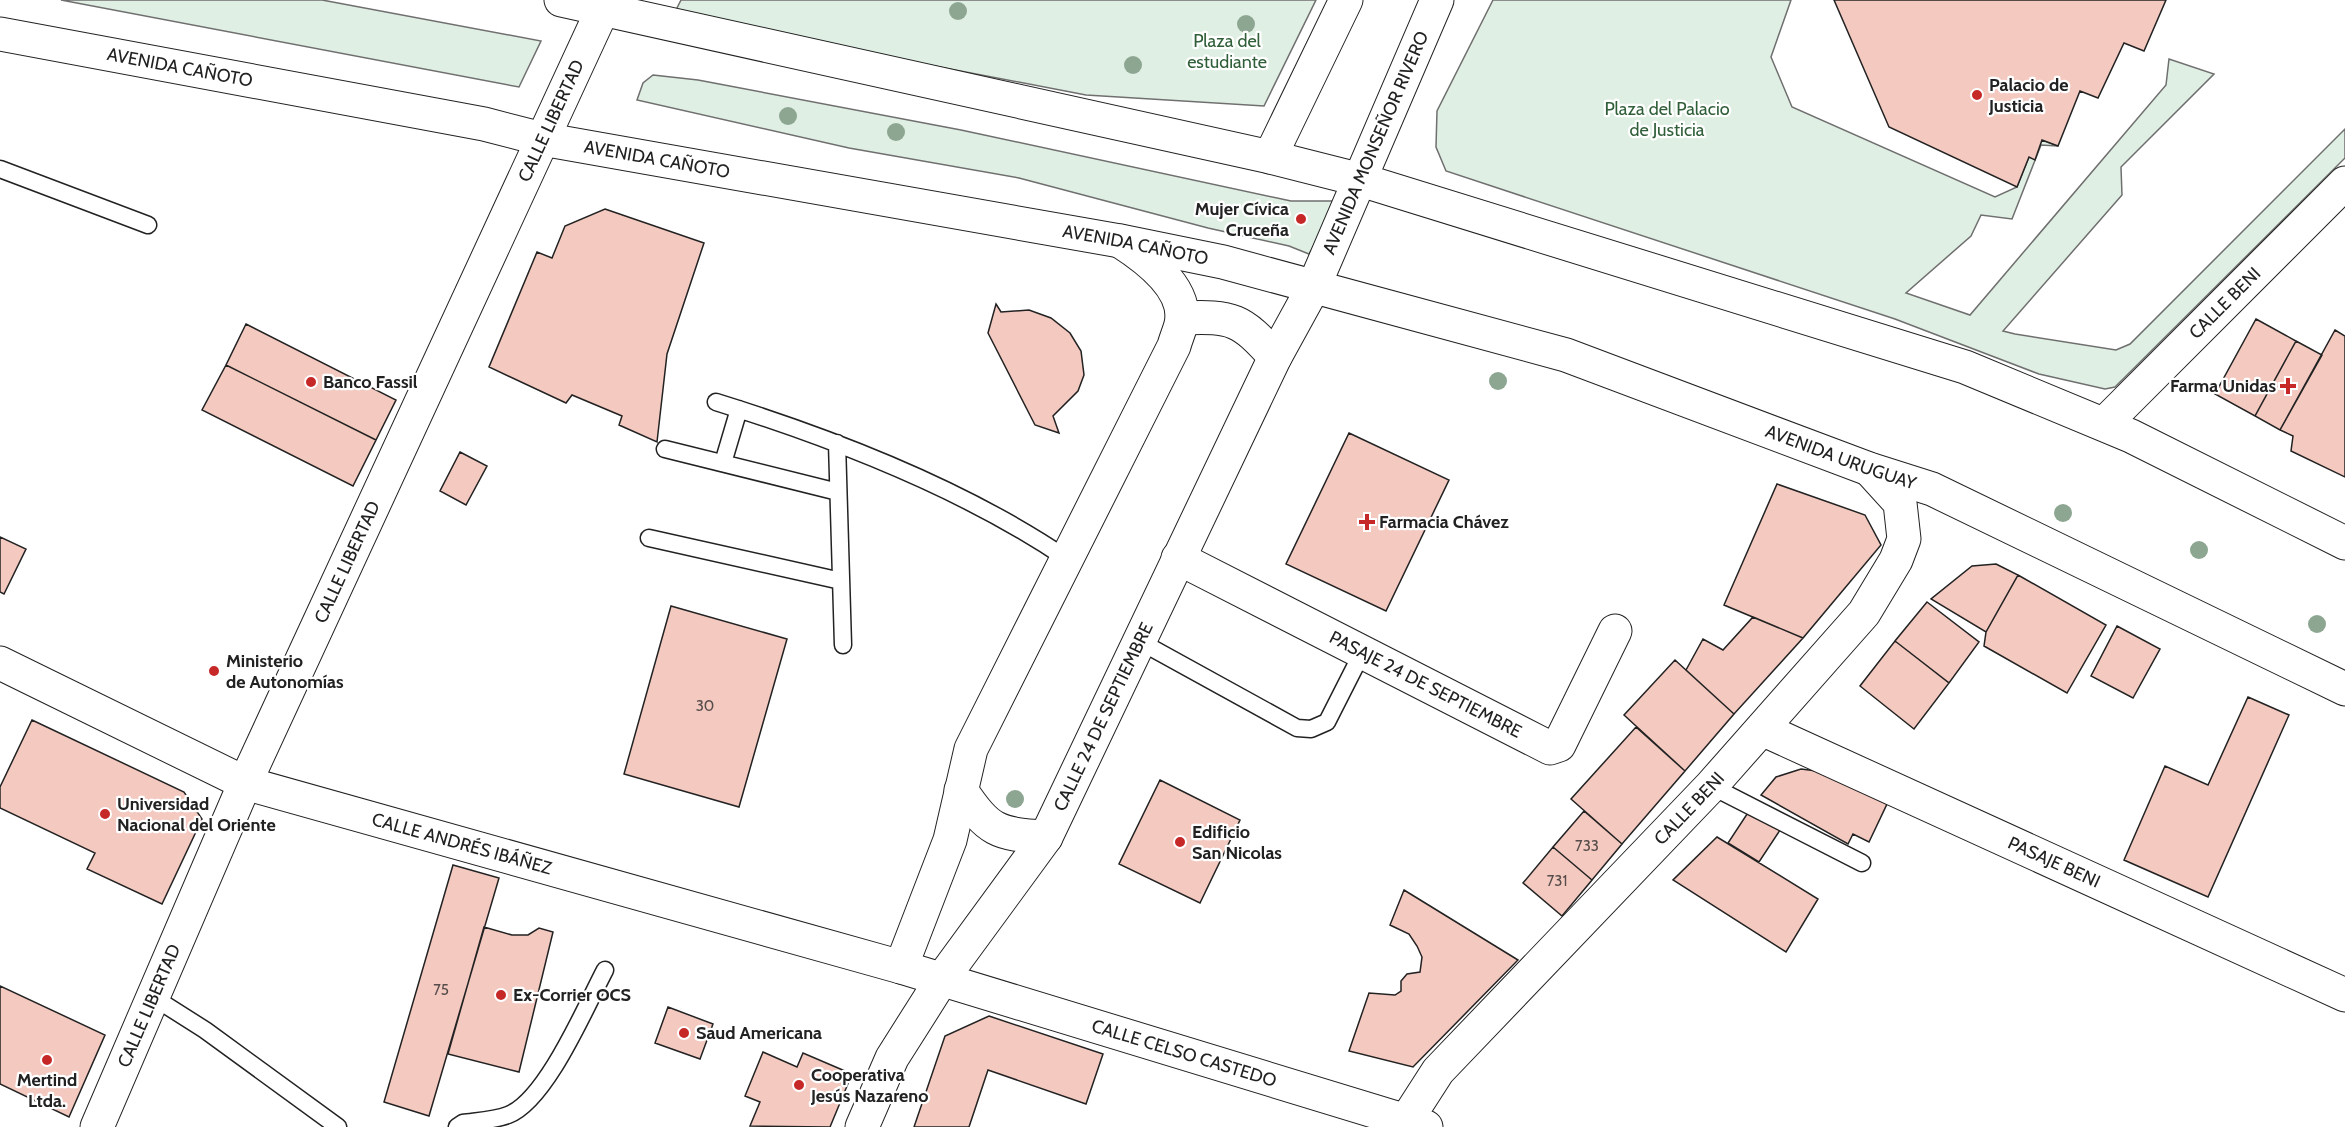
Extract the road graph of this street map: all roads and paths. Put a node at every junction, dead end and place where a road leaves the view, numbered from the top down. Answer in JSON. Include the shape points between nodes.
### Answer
{"nodes":[{"id":1,"x":561,"y":0,"type":"edge"},
{"id":2,"x":1346,"y":0,"type":"edge"},
{"id":3,"x":1437,"y":0,"type":"edge"},
{"id":4,"x":604,"y":5,"type":"edge"},
{"id":5,"x":0,"y":34,"type":"edge"},
{"id":6,"x":542,"y":139,"type":"junction"},
{"id":7,"x":1270,"y":157,"type":"junction"},
{"id":8,"x":0,"y":169,"type":"edge"},
{"id":9,"x":1361,"y":180,"type":"junction"},
{"id":10,"x":2345,"y":183,"type":"edge"},
{"id":11,"x":148,"y":225,"type":"dead end"},
{"id":12,"x":1120,"y":241,"type":"junction"},
{"id":13,"x":1314,"y":286,"type":"junction"},
{"id":14,"x":1182,"y":318,"type":"junction"},
{"id":15,"x":1275,"y":357,"type":"junction"},
{"id":16,"x":716,"y":402,"type":"dead end"},
{"id":17,"x":739,"y":409,"type":"junction"},
{"id":18,"x":2104,"y":424,"type":"junction"},
{"id":19,"x":837,"y":443,"type":"junction"},
{"id":20,"x":665,"y":449,"type":"dead end"},
{"id":21,"x":723,"y":463,"type":"junction"},
{"id":22,"x":1869,"y":469,"type":"junction"},
{"id":23,"x":838,"y":492,"type":"junction"},
{"id":24,"x":649,"y":538,"type":"dead end"},
{"id":25,"x":2345,"y":543,"type":"edge"},
{"id":26,"x":1178,"y":558,"type":"junction"},
{"id":27,"x":1067,"y":559,"type":"junction"},
{"id":28,"x":842,"y":581,"type":"junction"},
{"id":29,"x":1615,"y":631,"type":"dead end"},
{"id":30,"x":1139,"y":641,"type":"junction"},
{"id":31,"x":843,"y":645,"type":"dead end"},
{"id":32,"x":1363,"y":651,"type":"junction"},
{"id":33,"x":0,"y":663,"type":"edge"},
{"id":34,"x":2345,"y":689,"type":"edge"},
{"id":35,"x":1762,"y":729,"type":"junction"},
{"id":36,"x":245,"y":783,"type":"junction"},
{"id":37,"x":1711,"y":786,"type":"junction"},
{"id":38,"x":961,"y":790,"type":"junction"},
{"id":39,"x":1046,"y":837,"type":"junction"},
{"id":40,"x":1862,"y":863,"type":"dead end"},
{"id":41,"x":901,"y":967,"type":"junction"},
{"id":42,"x":605,"y":970,"type":"dead end"},
{"id":43,"x":942,"y":980,"type":"junction"},
{"id":44,"x":2345,"y":995,"type":"edge"},
{"id":45,"x":153,"y":997,"type":"junction"},
{"id":46,"x":1411,"y":1125,"type":"edge"},
{"id":47,"x":97,"y":1127,"type":"edge"},
{"id":48,"x":338,"y":1127,"type":"edge"},
{"id":49,"x":457,"y":1127,"type":"edge"},
{"id":50,"x":862,"y":1127,"type":"edge"}],
"edges":[{"from":1,"to":4,"type":"street"},
{"from":2,"to":7,"type":"street"},
{"from":3,"to":9,"type":"street","name":"AVENIDA MONSEÑOR RIVERO"},
{"from":4,"to":6,"type":"street","name":"CALLE LIBERTAD"},
{"from":4,"to":7,"type":"street"},
{"from":5,"to":6,"type":"street","name":"AVENIDA CAÑOTO","via":[[484,124]]},
{"from":6,"to":12,"type":"street","name":"AVENIDA CAÑOTO"},
{"from":6,"to":36,"type":"street","name":"CALLE LIBERTAD"},
{"from":7,"to":9,"type":"street"},
{"from":8,"to":11,"type":"lane"},
{"from":9,"to":13,"type":"street","name":"AVENIDA MONSEÑOR RIVERO"},
{"from":9,"to":18,"type":"street","via":[[1965,367]]},
{"from":10,"to":18,"type":"street","name":"CALLE BENI"},
{"from":12,"to":13,"type":"street","name":"AVENIDA CAÑOTO","via":[[1204,257]]},
{"from":12,"to":14,"type":"street","via":[[1152,262],[1175,292]]},
{"from":13,"to":15,"type":"street","name":"CALLE 24 DE SEPTIEMBRE"},
{"from":13,"to":22,"type":"street","name":"AVENIDA URUGUAY","via":[[1566,355]]},
{"from":14,"to":15,"type":"street","via":[[1228,319],[1248,328]]},
{"from":14,"to":27,"type":"street","via":[[1174,346]]},
{"from":15,"to":26,"type":"street","name":"CALLE 24 DE SEPTIEMBRE"},
{"from":16,"to":17,"type":"lane"},
{"from":17,"to":19,"type":"lane"},
{"from":17,"to":21,"type":"lane"},
{"from":18,"to":25,"type":"street"},
{"from":19,"to":23,"type":"lane"},
{"from":19,"to":27,"type":"lane","via":[[1019,527]]},
{"from":20,"to":21,"type":"lane"},
{"from":21,"to":23,"type":"lane"},
{"from":22,"to":34,"type":"street","name":"AVENIDA URUGUAY","via":[[1932,489]]},
{"from":22,"to":35,"type":"street","name":"CALLE BENI","via":[[1900,503],[1904,539],[1901,550],[1864,614]]},
{"from":23,"to":28,"type":"lane"},
{"from":24,"to":28,"type":"lane"},
{"from":26,"to":30,"type":"street","name":"CALLE 24 DE SEPTIEMBRE"},
{"from":26,"to":32,"type":"street","name":"PASAJE 24 DE SEPTIEMBRE"},
{"from":27,"to":38,"type":"street","via":[[971,749]]},
{"from":28,"to":31,"type":"lane"},
{"from":29,"to":32,"type":"street","name":"PASAJE 24 DE SEPTIEMBRE","via":[[1555,748]]},
{"from":30,"to":32,"type":"lane","via":[[1297,728],[1311,729],[1327,722]]},
{"from":30,"to":39,"type":"street","name":"CALLE 24 DE SEPTIEMBRE"},
{"from":33,"to":36,"type":"street","name":"CALLE ANDRÉS IBÁÑEZ"},
{"from":35,"to":37,"type":"street","name":"CALLE BENI"},
{"from":35,"to":44,"type":"street","name":"PASAJE BENI"},
{"from":36,"to":41,"type":"street","name":"CALLE ANDRÉS IBÁÑEZ"},
{"from":36,"to":45,"type":"street","name":"CALLE LIBERTAD"},
{"from":37,"to":40,"type":"lane"},
{"from":37,"to":46,"type":"street","name":"CALLE BENI","via":[[1438,1071]]},
{"from":38,"to":39,"type":"street","via":[[979,816],[995,830]]},
{"from":38,"to":41,"type":"street","via":[[950,840]]},
{"from":39,"to":43,"type":"street","name":"CALLE 24 DE SEPTIEMBRE"},
{"from":41,"to":43,"type":"street","name":"CALLE ANDRÉS IBÁÑEZ"},
{"from":42,"to":49,"type":"lane","via":[[549,1076],[531,1098],[510,1115]]},
{"from":43,"to":46,"type":"street","name":"CALLE CELSO CASTEDO"},
{"from":43,"to":50,"type":"street","name":"CALLE 24 DE SEPTIEMBRE","via":[[892,1058]]},
{"from":45,"to":47,"type":"street","name":"CALLE LIBERTAD"},
{"from":45,"to":48,"type":"lane"}]}
